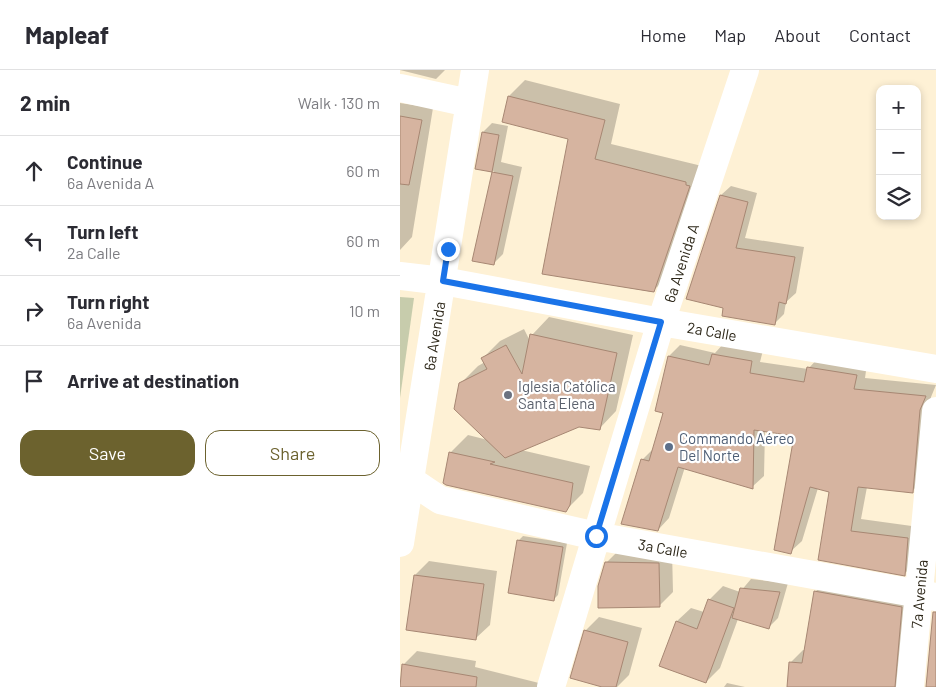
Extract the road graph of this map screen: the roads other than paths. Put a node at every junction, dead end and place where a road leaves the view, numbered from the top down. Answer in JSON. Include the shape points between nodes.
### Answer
{"nodes":[{"id":1,"x":475,"y":70,"type":"edge"},
{"id":2,"x":745,"y":70,"type":"edge"},
{"id":3,"x":400,"y":88,"type":"edge"},
{"id":4,"x":469,"y":103,"type":"junction"},
{"id":5,"x":400,"y":276,"type":"edge"},
{"id":6,"x":443,"y":281,"type":"junction"},
{"id":7,"x":661,"y":322,"type":"junction"},
{"id":8,"x":936,"y":369,"type":"edge"},
{"id":9,"x":936,"y":411,"type":"edge"},
{"id":10,"x":406,"y":476,"type":"edge"},
{"id":11,"x":596,"y":536,"type":"junction"},
{"id":12,"x":400,"y":543,"type":"edge"},
{"id":13,"x":927,"y":595,"type":"edge"},
{"id":14,"x":551,"y":687,"type":"edge"},
{"id":15,"x":910,"y":687,"type":"edge"}],
"edges":[{"from":1,"to":4,"type":"street","name":"6a Avenida"},
{"from":2,"to":7,"type":"street","name":"6a Avenida A"},
{"from":3,"to":4,"type":"street"},
{"from":4,"to":6,"type":"street","name":"6a Avenida"},
{"from":5,"to":6,"type":"street","name":"2a Calle"},
{"from":6,"to":7,"type":"street","name":"2a Calle"},
{"from":6,"to":10,"type":"street","name":"6a Avenida"},
{"from":7,"to":8,"type":"street","name":"2a Calle"},
{"from":7,"to":11,"type":"street","name":"6a Avenida A"},
{"from":9,"to":13,"type":"street","name":"7a Avenida"},
{"from":10,"to":11,"type":"street","name":"3a Calle","via":[[440,500]]},
{"from":10,"to":12,"type":"street","name":"6a Avenida"},
{"from":11,"to":13,"type":"street","name":"3a Calle"},
{"from":11,"to":14,"type":"street","name":"6a Avenida A"},
{"from":13,"to":15,"type":"street","name":"7a Avenida"}]}
